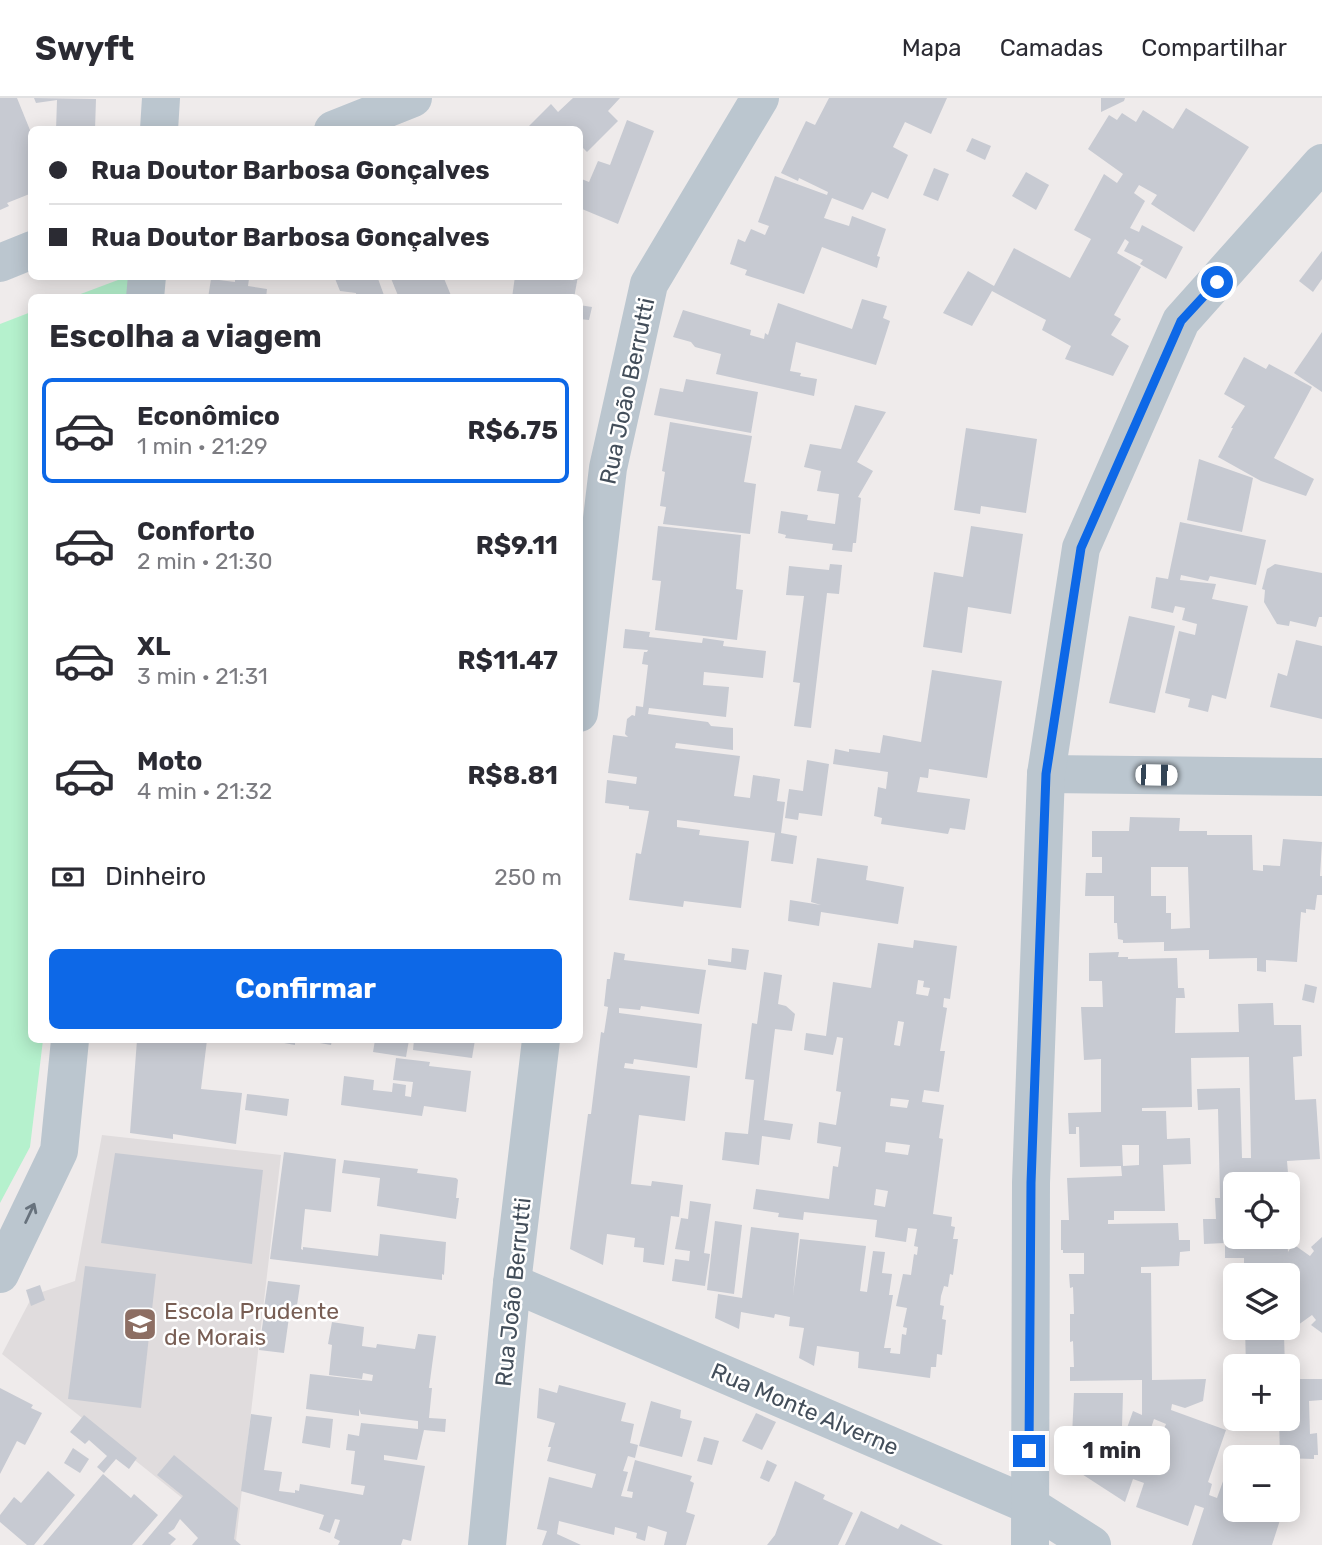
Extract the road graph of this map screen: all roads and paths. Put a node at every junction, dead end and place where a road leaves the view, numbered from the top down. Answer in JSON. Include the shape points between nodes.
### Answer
{"nodes":[{"id":1,"x":161,"y":98,"type":"edge"},
{"id":2,"x":413,"y":98,"type":"edge"},
{"id":3,"x":760,"y":98,"type":"edge"},
{"id":4,"x":159,"y":126,"type":"edge"},
{"id":5,"x":343,"y":126,"type":"edge"},
{"id":6,"x":1322,"y":163,"type":"edge"},
{"id":7,"x":28,"y":252,"type":"edge"},
{"id":8,"x":0,"y":262,"type":"edge"},
{"id":9,"x":583,"y":679,"type":"edge"},
{"id":10,"x":1046,"y":774,"type":"junction"},
{"id":11,"x":1322,"y":777,"type":"edge"},
{"id":12,"x":70,"y":1043,"type":"edge"},
{"id":13,"x":541,"y":1043,"type":"edge"},
{"id":14,"x":0,"y":1275,"type":"edge"},
{"id":15,"x":512,"y":1283,"type":"junction"},
{"id":16,"x":1029,"y":1504,"type":"junction"},
{"id":17,"x":487,"y":1545,"type":"edge"},
{"id":18,"x":1030,"y":1545,"type":"edge"},
{"id":19,"x":1092,"y":1545,"type":"edge"}],
"edges":[{"from":1,"to":4,"type":"street"},
{"from":2,"to":5,"type":"street"},
{"from":3,"to":9,"type":"street","name":"Rua João Berrutti","via":[[649,284],[608,468]]},
{"from":6,"to":10,"type":"street","via":[[1181,321],[1081,548]]},
{"from":7,"to":8,"type":"street"},
{"from":10,"to":11,"type":"street"},
{"from":10,"to":16,"type":"street","via":[[1031,1183]]},
{"from":14,"to":12,"type":"street","one_way":true,"via":[[59,1151]]},
{"from":13,"to":15,"type":"street","name":"Rua João Berrutti"},
{"from":15,"to":16,"type":"street","name":"Rua Monte Alverne"},
{"from":15,"to":17,"type":"street","name":"Rua João Berrutti"},
{"from":16,"to":18,"type":"street"},
{"from":16,"to":19,"type":"street","name":"Rua Monte Alverne"}]}
